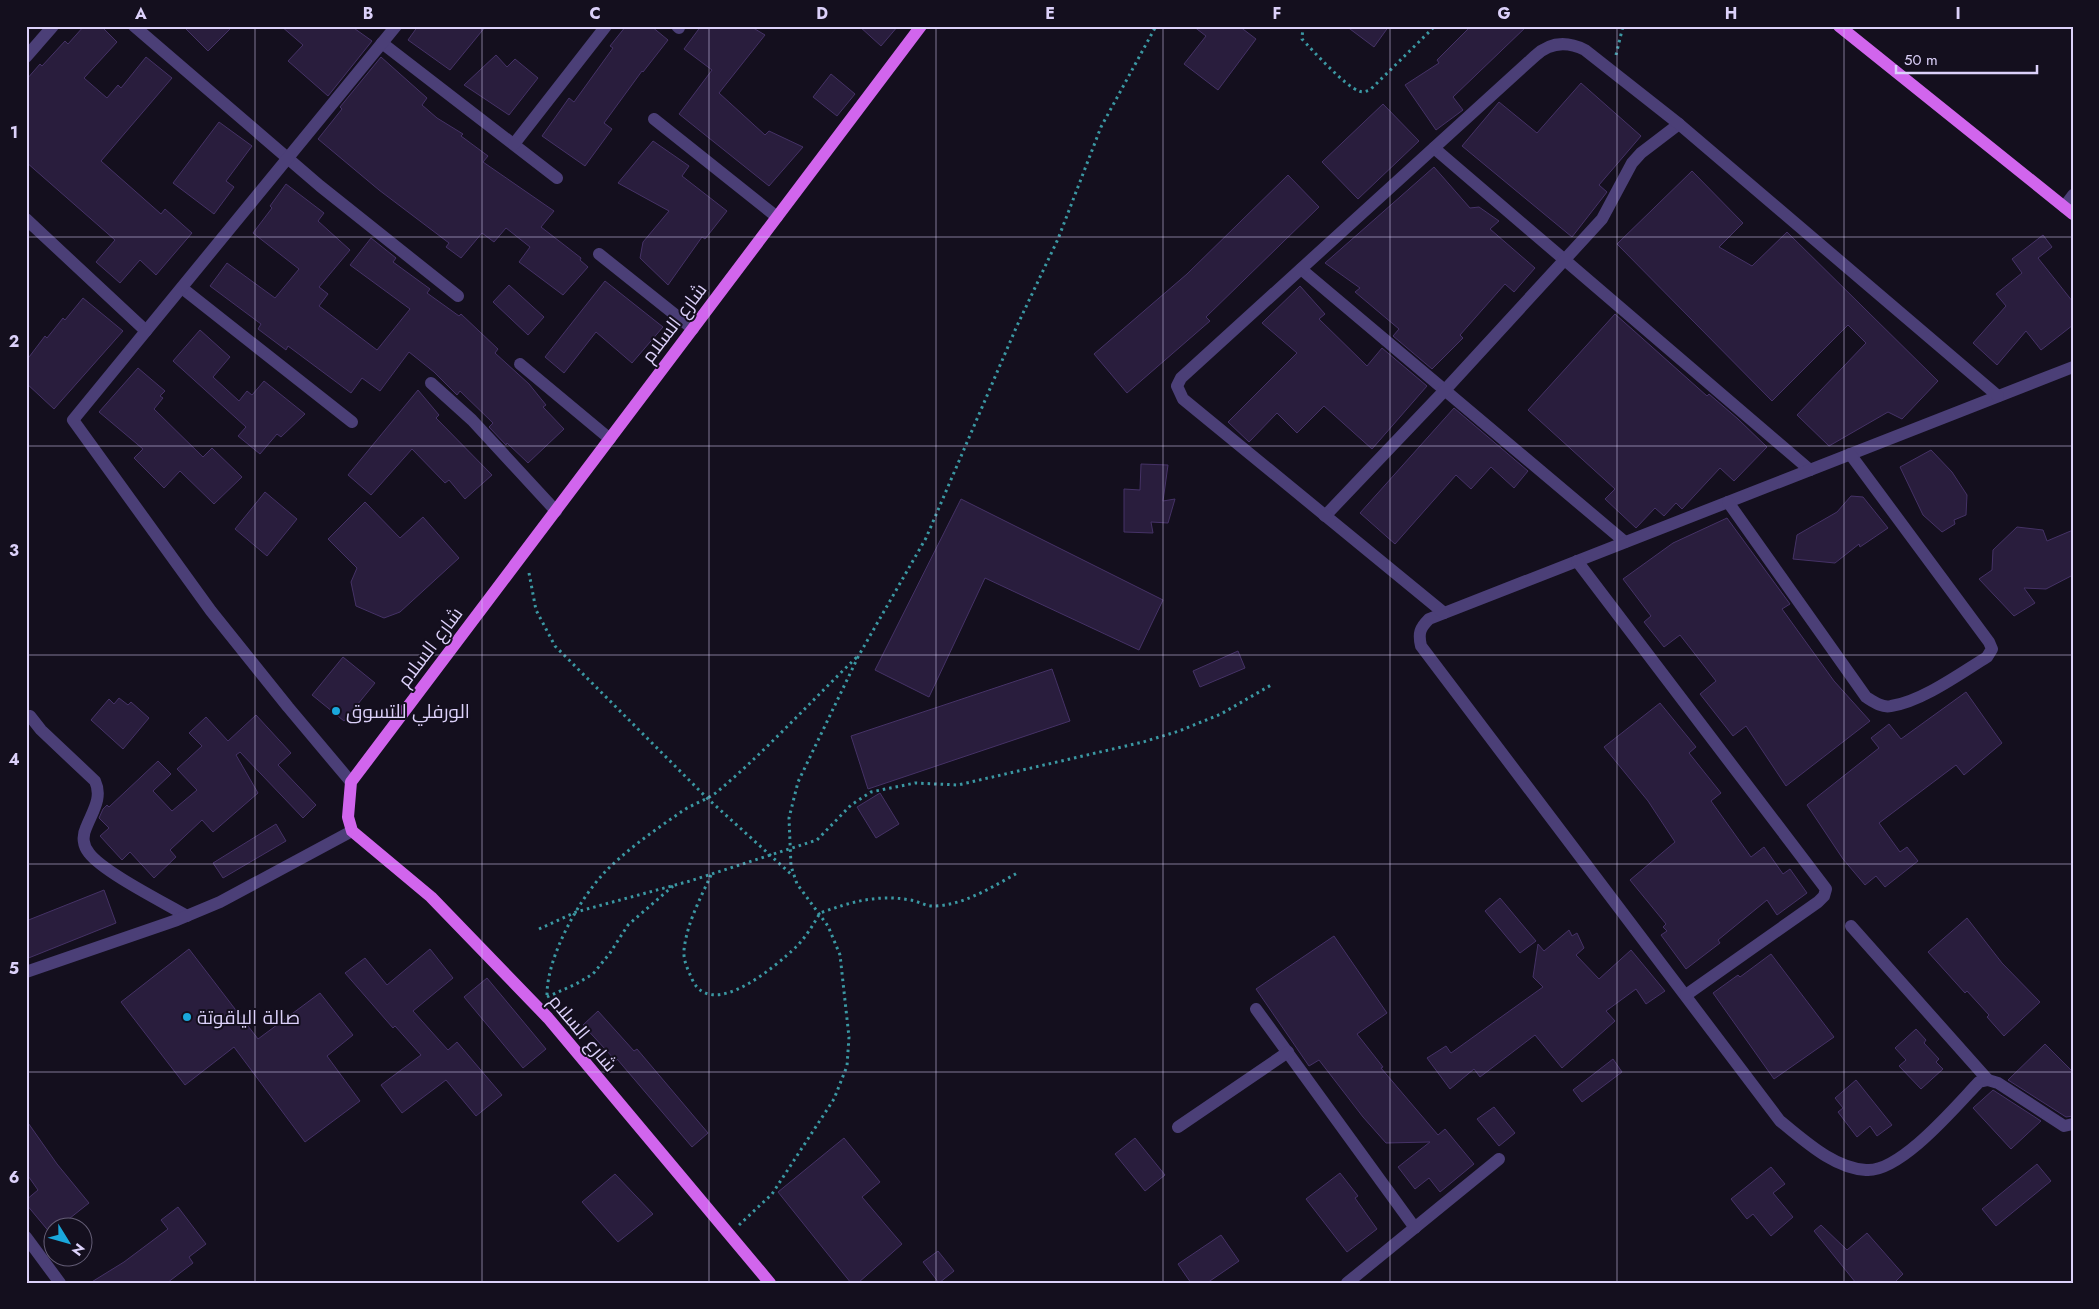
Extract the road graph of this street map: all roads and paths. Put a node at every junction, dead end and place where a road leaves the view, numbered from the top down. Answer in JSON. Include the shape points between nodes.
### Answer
{"nodes":[{"id":1,"x":53,"y":26,"type":"edge"},
{"id":2,"x":134,"y":26,"type":"edge"},
{"id":3,"x":396,"y":26,"type":"edge"},
{"id":4,"x":606,"y":26,"type":"edge"},
{"id":5,"x":921,"y":26,"type":"edge"},
{"id":6,"x":1156,"y":26,"type":"edge"},
{"id":7,"x":1303,"y":26,"type":"edge"},
{"id":8,"x":1435,"y":26,"type":"edge"},
{"id":9,"x":1623,"y":26,"type":"edge"},
{"id":10,"x":1839,"y":26,"type":"edge"},
{"id":11,"x":382,"y":43,"type":"junction"},
{"id":12,"x":26,"y":57,"type":"edge"},
{"id":13,"x":1608,"y":69,"type":"junction"},
{"id":14,"x":654,"y":119,"type":"dead end"},
{"id":15,"x":1679,"y":124,"type":"junction"},
{"id":16,"x":514,"y":144,"type":"junction"},
{"id":17,"x":1434,"y":148,"type":"junction"},
{"id":18,"x":288,"y":157,"type":"junction"},
{"id":19,"x":557,"y":178,"type":"dead end"},
{"id":20,"x":2073,"y":195,"type":"edge"},
{"id":21,"x":2068,"y":211,"type":"edge"},
{"id":22,"x":777,"y":217,"type":"junction"},
{"id":23,"x":26,"y":219,"type":"edge"},
{"id":24,"x":599,"y":254,"type":"dead end"},
{"id":25,"x":1564,"y":260,"type":"junction"},
{"id":26,"x":1301,"y":269,"type":"junction"},
{"id":27,"x":182,"y":288,"type":"junction"},
{"id":28,"x":458,"y":296,"type":"dead end"},
{"id":29,"x":693,"y":329,"type":"junction"},
{"id":30,"x":146,"y":331,"type":"junction"},
{"id":31,"x":520,"y":364,"type":"dead end"},
{"id":32,"x":2073,"y":367,"type":"edge"},
{"id":33,"x":431,"y":383,"type":"dead end"},
{"id":34,"x":1444,"y":390,"type":"junction"},
{"id":35,"x":1998,"y":396,"type":"junction"},
{"id":36,"x":352,"y":422,"type":"dead end"},
{"id":37,"x":610,"y":439,"type":"junction"},
{"id":38,"x":1850,"y":454,"type":"junction"},
{"id":39,"x":1810,"y":470,"type":"junction"},
{"id":40,"x":1728,"y":502,"type":"junction"},
{"id":41,"x":556,"y":511,"type":"junction"},
{"id":42,"x":1325,"y":516,"type":"junction"},
{"id":43,"x":1625,"y":542,"type":"junction"},
{"id":44,"x":527,"y":549,"type":"junction"},
{"id":45,"x":1576,"y":561,"type":"junction"},
{"id":46,"x":1444,"y":613,"type":"junction"},
{"id":47,"x":859,"y":655,"type":"junction"},
{"id":48,"x":1273,"y":684,"type":"dead end"},
{"id":49,"x":30,"y":716,"type":"dead end"},
{"id":50,"x":352,"y":782,"type":"junction"},
{"id":51,"x":707,"y":798,"type":"junction"},
{"id":52,"x":352,"y":831,"type":"junction"},
{"id":53,"x":790,"y":849,"type":"junction"},
{"id":54,"x":770,"y":855,"type":"junction"},
{"id":55,"x":1019,"y":872,"type":"dead end"},
{"id":56,"x":712,"y":874,"type":"junction"},
{"id":57,"x":793,"y":875,"type":"junction"},
{"id":58,"x":673,"y":885,"type":"junction"},
{"id":59,"x":576,"y":912,"type":"junction"},
{"id":60,"x":820,"y":913,"type":"junction"},
{"id":61,"x":188,"y":916,"type":"junction"},
{"id":62,"x":1851,"y":926,"type":"dead end"},
{"id":63,"x":539,"y":928,"type":"dead end"},
{"id":64,"x":26,"y":972,"type":"edge"},
{"id":65,"x":1686,"y":995,"type":"junction"},
{"id":66,"x":547,"y":997,"type":"junction"},
{"id":67,"x":1256,"y":1009,"type":"dead end"},
{"id":68,"x":548,"y":1018,"type":"junction"},
{"id":69,"x":1288,"y":1052,"type":"junction"},
{"id":70,"x":1988,"y":1080,"type":"junction"},
{"id":71,"x":2073,"y":1124,"type":"edge"},
{"id":72,"x":1178,"y":1127,"type":"dead end"},
{"id":73,"x":1499,"y":1159,"type":"dead end"},
{"id":74,"x":1415,"y":1228,"type":"junction"},
{"id":75,"x":728,"y":1235,"type":"junction"},
{"id":76,"x":26,"y":1236,"type":"edge"},
{"id":77,"x":60,"y":1283,"type":"edge"},
{"id":78,"x":770,"y":1283,"type":"edge"},
{"id":79,"x":1347,"y":1283,"type":"edge"}],
"edges":[{"from":1,"to":12,"type":"street"},
{"from":2,"to":18,"type":"street"},
{"from":3,"to":11,"type":"street"},
{"from":4,"to":16,"type":"street"},
{"from":5,"to":22,"type":"main road","name":"شارع السلام"},
{"from":6,"to":47,"type":"path","via":[[1101,127],[1058,239],[929,531]]},
{"from":7,"to":8,"type":"path","via":[[1302,39],[1356,90],[1364,92],[1370,90]]},
{"from":9,"to":13,"type":"path"},
{"from":10,"to":21,"type":"main road"},
{"from":11,"to":16,"type":"street"},
{"from":11,"to":18,"type":"street"},
{"from":13,"to":15,"type":"street"},
{"from":13,"to":17,"type":"street","via":[[1577,46],[1550,46]]},
{"from":14,"to":22,"type":"street"},
{"from":15,"to":25,"type":"street","via":[[1632,163],[1602,219]]},
{"from":15,"to":35,"type":"street"},
{"from":16,"to":19,"type":"street"},
{"from":17,"to":25,"type":"street"},
{"from":17,"to":26,"type":"street"},
{"from":18,"to":27,"type":"street"},
{"from":18,"to":28,"type":"street"},
{"from":20,"to":21,"type":"street"},
{"from":22,"to":29,"type":"main road","name":"شارع السلام"},
{"from":23,"to":30,"type":"street"},
{"from":24,"to":29,"type":"street"},
{"from":25,"to":34,"type":"street"},
{"from":25,"to":39,"type":"street"},
{"from":26,"to":34,"type":"street"},
{"from":26,"to":42,"type":"street","via":[[1181,378],[1178,391],[1183,399]]},
{"from":27,"to":30,"type":"street"},
{"from":27,"to":36,"type":"street"},
{"from":29,"to":37,"type":"main road","name":"شارع السلام"},
{"from":30,"to":50,"type":"street","via":[[74,416],[74,423],[211,611]]},
{"from":31,"to":37,"type":"street"},
{"from":32,"to":35,"type":"street"},
{"from":33,"to":41,"type":"street","via":[[472,420]]},
{"from":34,"to":42,"type":"street"},
{"from":34,"to":43,"type":"street"},
{"from":35,"to":38,"type":"street"},
{"from":37,"to":41,"type":"main road","name":"شارع السلام"},
{"from":38,"to":39,"type":"street"},
{"from":38,"to":40,"type":"street","via":[[1992,649],[1987,657],[1932,691],[1890,706],[1878,704],[1866,696]]},
{"from":39,"to":40,"type":"street"},
{"from":40,"to":43,"type":"street"},
{"from":41,"to":44,"type":"main road","name":"شارع السلام"},
{"from":42,"to":46,"type":"street"},
{"from":43,"to":45,"type":"street"},
{"from":44,"to":50,"type":"main road","name":"شارع السلام"},
{"from":44,"to":51,"type":"path","via":[[529,581],[536,610],[555,646]]},
{"from":45,"to":46,"type":"street"},
{"from":45,"to":65,"type":"street","via":[[1826,888],[1818,902]]},
{"from":46,"to":65,"type":"street","via":[[1429,619],[1421,627],[1418,635],[1421,646]]},
{"from":47,"to":51,"type":"path","via":[[768,747]]},
{"from":47,"to":53,"type":"path","via":[[798,782],[789,818]]},
{"from":48,"to":53,"type":"path","via":[[1221,714],[1143,742],[958,785],[915,783],[871,792],[851,805],[817,840]]},
{"from":49,"to":61,"type":"street","via":[[95,781],[99,790],[83,834],[90,856]]},
{"from":50,"to":52,"type":"main road","via":[[348,817]]},
{"from":51,"to":54,"type":"path"},
{"from":51,"to":59,"type":"path","via":[[691,805],[616,861]]},
{"from":52,"to":61,"type":"street"},
{"from":52,"to":68,"type":"main road","name":"شارع السلام","via":[[431,897]]},
{"from":53,"to":54,"type":"path"},
{"from":53,"to":57,"type":"path"},
{"from":54,"to":56,"type":"path"},
{"from":54,"to":57,"type":"path"},
{"from":55,"to":60,"type":"path","via":[[987,890],[950,903],[932,906],[878,897],[841,904]]},
{"from":56,"to":58,"type":"path"},
{"from":56,"to":60,"type":"path","via":[[688,924],[683,952],[694,984],[707,995],[725,995],[749,983],[796,947]]},
{"from":57,"to":60,"type":"path","via":[[802,893]]},
{"from":58,"to":59,"type":"path"},
{"from":58,"to":66,"type":"path","via":[[628,925],[593,974]]},
{"from":59,"to":63,"type":"path"},
{"from":59,"to":66,"type":"path","via":[[554,958]]},
{"from":60,"to":75,"type":"path","via":[[840,955],[848,1037],[844,1078],[834,1099],[772,1194]]},
{"from":61,"to":64,"type":"street"},
{"from":62,"to":70,"type":"street"},
{"from":65,"to":70,"type":"street","via":[[1780,1121],[1834,1160],[1865,1170],[1878,1169],[1901,1157],[1979,1082]]},
{"from":66,"to":68,"type":"path"},
{"from":67,"to":69,"type":"street"},
{"from":68,"to":75,"type":"main road","name":"شارع السلام"},
{"from":69,"to":72,"type":"street"},
{"from":69,"to":74,"type":"street"},
{"from":70,"to":71,"type":"street","via":[[1998,1083],[2064,1126]]},
{"from":73,"to":74,"type":"street"},
{"from":74,"to":79,"type":"street"},
{"from":75,"to":78,"type":"main road","name":"شارع السلام"},
{"from":76,"to":77,"type":"street"}]}
